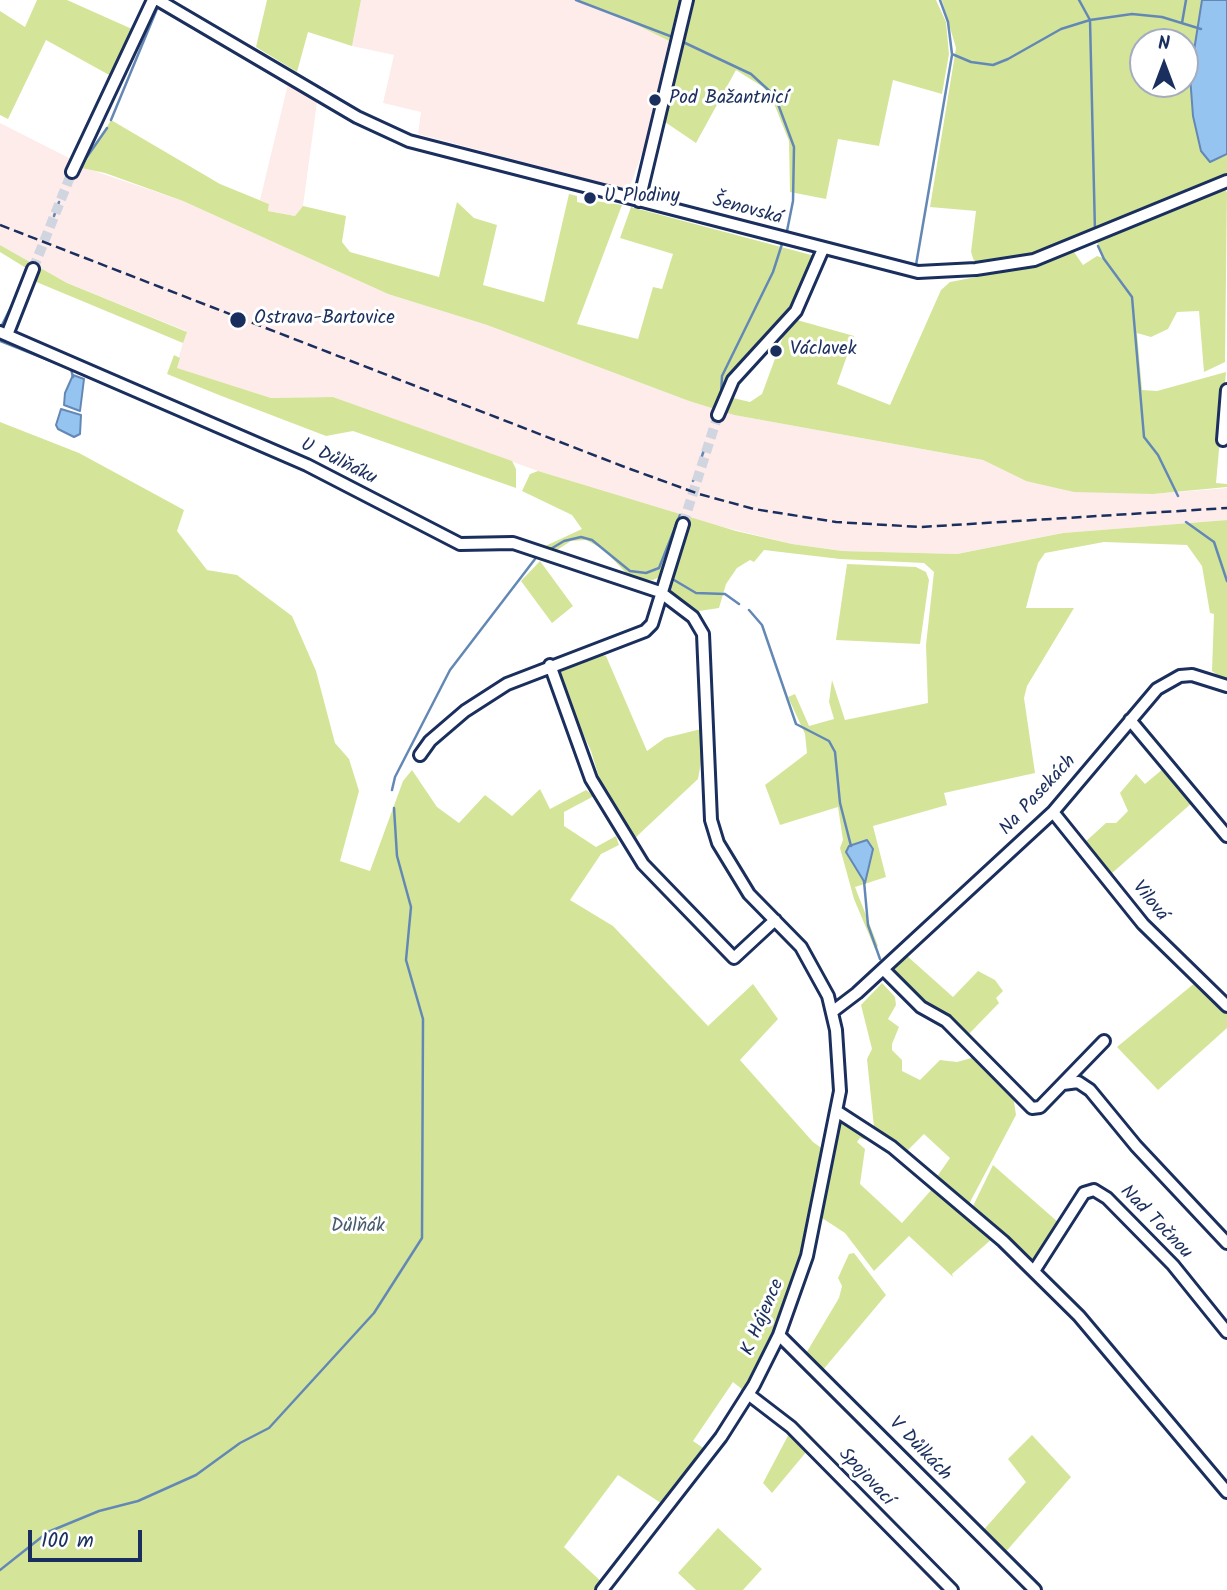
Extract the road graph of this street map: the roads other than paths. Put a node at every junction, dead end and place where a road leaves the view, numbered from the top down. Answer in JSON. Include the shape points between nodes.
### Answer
{"nodes":[{"id":1,"x":155,"y":0,"type":"edge"},
{"id":2,"x":687,"y":0,"type":"edge"},
{"id":3,"x":72,"y":172,"type":"tunnel mouth"},
{"id":4,"x":1227,"y":181,"type":"edge"},
{"id":5,"x":639,"y":201,"type":"junction"},
{"id":6,"x":823,"y":249,"type":"junction"},
{"id":7,"x":33,"y":269,"type":"tunnel mouth"},
{"id":8,"x":4,"y":333,"type":"edge"},
{"id":9,"x":1227,"y":390,"type":"edge"},
{"id":10,"x":718,"y":415,"type":"tunnel mouth"},
{"id":11,"x":1223,"y":440,"type":"dead end"},
{"id":12,"x":683,"y":524,"type":"tunnel mouth"},
{"id":13,"x":664,"y":581,"type":"junction"},
{"id":14,"x":550,"y":665,"type":"junction"},
{"id":15,"x":1227,"y":686,"type":"edge"},
{"id":16,"x":1130,"y":720,"type":"junction"},
{"id":17,"x":420,"y":755,"type":"dead end"},
{"id":18,"x":1053,"y":812,"type":"junction"},
{"id":19,"x":1227,"y":836,"type":"edge"},
{"id":20,"x":775,"y":920,"type":"junction"},
{"id":21,"x":883,"y":969,"type":"junction"},
{"id":22,"x":1227,"y":1006,"type":"edge"},
{"id":23,"x":832,"y":1012,"type":"junction"},
{"id":24,"x":1104,"y":1041,"type":"dead end"},
{"id":25,"x":1081,"y":1065,"type":"junction"},
{"id":26,"x":1063,"y":1084,"type":"junction"},
{"id":27,"x":1084,"y":1084,"type":"junction"},
{"id":28,"x":838,"y":1112,"type":"junction"},
{"id":29,"x":1227,"y":1243,"type":"edge"},
{"id":30,"x":1034,"y":1271,"type":"junction"},
{"id":31,"x":1227,"y":1332,"type":"edge"},
{"id":32,"x":779,"y":1335,"type":"junction"},
{"id":33,"x":748,"y":1394,"type":"junction"},
{"id":34,"x":1227,"y":1492,"type":"edge"},
{"id":35,"x":602,"y":1590,"type":"edge"},
{"id":36,"x":952,"y":1590,"type":"edge"},
{"id":37,"x":1035,"y":1590,"type":"edge"}],
"edges":[{"from":1,"to":3,"type":"street"},
{"from":1,"to":5,"type":"street","name":"Šenovská","via":[[387,133]]},
{"from":2,"to":5,"type":"street"},
{"from":4,"to":6,"type":"street","name":"Šenovská","via":[[1056,253],[1008,265],[918,272]]},
{"from":5,"to":6,"type":"street","name":"Šenovská"},
{"from":6,"to":10,"type":"street","via":[[796,311],[733,380]]},
{"from":7,"to":8,"type":"street","name":"U Důlňáku"},
{"from":8,"to":13,"type":"street","name":"U Důlňáku","via":[[307,465],[460,544],[513,543]]},
{"from":9,"to":11,"type":"street"},
{"from":12,"to":13,"type":"street"},
{"from":13,"to":14,"type":"street","via":[[652,624],[645,631]]},
{"from":13,"to":20,"type":"street","via":[[703,634],[712,820],[718,843],[749,894]]},
{"from":14,"to":17,"type":"street","via":[[507,684],[466,710]]},
{"from":14,"to":20,"type":"street","via":[[591,779],[643,864],[734,958]]},
{"from":15,"to":16,"type":"street","name":"Na Pasekách","via":[[1203,676],[1180,676],[1157,689]]},
{"from":16,"to":18,"type":"street","name":"Na Pasekách"},
{"from":16,"to":19,"type":"street"},
{"from":18,"to":21,"type":"street","name":"Na Pasekách"},
{"from":18,"to":22,"type":"street","name":"Vilová","via":[[1143,924]]},
{"from":20,"to":23,"type":"street","via":[[801,947]]},
{"from":21,"to":23,"type":"street","name":"Na Pasekách"},
{"from":21,"to":26,"type":"street","via":[[921,1007],[946,1021],[1028,1105],[1040,1107]]},
{"from":23,"to":28,"type":"street","name":"K Hájence","via":[[840,1070]]},
{"from":24,"to":25,"type":"street"},
{"from":25,"to":26,"type":"street"},
{"from":25,"to":27,"type":"street"},
{"from":26,"to":27,"type":"street"},
{"from":27,"to":29,"type":"street"},
{"from":28,"to":30,"type":"street","via":[[892,1147]]},
{"from":28,"to":32,"type":"street","name":"K Hájence","via":[[807,1256]]},
{"from":30,"to":31,"type":"street","name":"Nad Točnou","via":[[1084,1193],[1100,1192],[1173,1265]]},
{"from":30,"to":34,"type":"street","via":[[1086,1324]]},
{"from":32,"to":33,"type":"street","name":"K Hájence"},
{"from":32,"to":37,"type":"street","name":"V Důlkách"},
{"from":33,"to":35,"type":"street","name":"K Hájence","via":[[721,1437]]},
{"from":33,"to":36,"type":"street","name":"Spojovací","via":[[791,1427]]}]}
